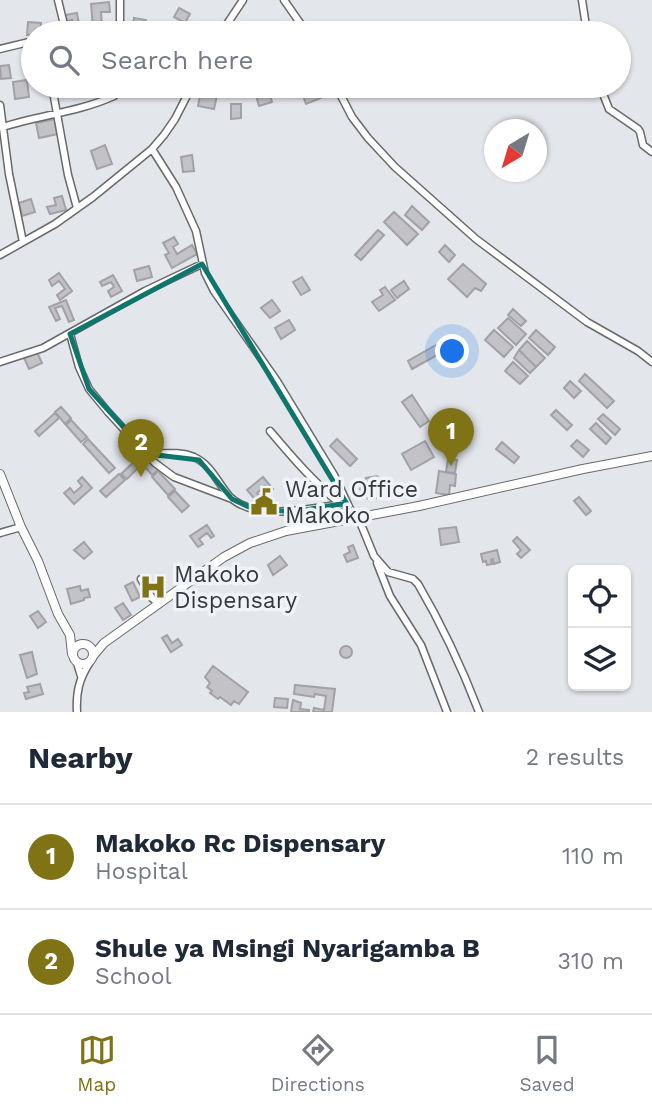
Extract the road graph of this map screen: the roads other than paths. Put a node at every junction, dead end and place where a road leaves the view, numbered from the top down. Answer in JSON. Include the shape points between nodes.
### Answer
{"nodes":[{"id":1,"x":58,"y":0,"type":"edge"},
{"id":2,"x":120,"y":0,"type":"edge"},
{"id":3,"x":243,"y":0,"type":"edge"},
{"id":4,"x":284,"y":0,"type":"edge"},
{"id":5,"x":582,"y":0,"type":"edge"},
{"id":6,"x":63,"y":21,"type":"edge"},
{"id":7,"x":120,"y":21,"type":"edge"},
{"id":8,"x":229,"y":21,"type":"edge"},
{"id":9,"x":299,"y":21,"type":"edge"},
{"id":10,"x":585,"y":21,"type":"edge"},
{"id":11,"x":21,"y":44,"type":"edge"},
{"id":12,"x":0,"y":49,"type":"edge"},
{"id":13,"x":54,"y":98,"type":"edge"},
{"id":14,"x":110,"y":98,"type":"edge"},
{"id":15,"x":186,"y":98,"type":"edge"},
{"id":16,"x":342,"y":98,"type":"edge"},
{"id":17,"x":604,"y":98,"type":"edge"},
{"id":18,"x":0,"y":105,"type":"edge"},
{"id":19,"x":57,"y":113,"type":"junction"},
{"id":20,"x":3,"y":127,"type":"junction"},
{"id":21,"x":152,"y":149,"type":"junction"},
{"id":22,"x":652,"y":152,"type":"edge"},
{"id":23,"x":77,"y":208,"type":"junction"},
{"id":24,"x":23,"y":242,"type":"junction"},
{"id":25,"x":0,"y":255,"type":"edge"},
{"id":26,"x":202,"y":264,"type":"junction"},
{"id":27,"x":70,"y":334,"type":"junction"},
{"id":28,"x":0,"y":362,"type":"edge"},
{"id":29,"x":652,"y":362,"type":"edge"},
{"id":30,"x":270,"y":430,"type":"dead end"},
{"id":31,"x":144,"y":453,"type":"junction"},
{"id":32,"x":652,"y":456,"type":"edge"},
{"id":33,"x":0,"y":474,"type":"edge"},
{"id":34,"x":232,"y":499,"type":"junction"},
{"id":35,"x":341,"y":504,"type":"junction"},
{"id":36,"x":350,"y":509,"type":"junction"},
{"id":37,"x":358,"y":517,"type":"junction"},
{"id":38,"x":21,"y":527,"type":"junction"},
{"id":39,"x":0,"y":533,"type":"edge"},
{"id":40,"x":374,"y":556,"type":"junction"},
{"id":41,"x":141,"y":579,"type":"dead end"},
{"id":42,"x":159,"y":604,"type":"junction"},
{"id":43,"x":70,"y":635,"type":"junction"},
{"id":44,"x":104,"y":643,"type":"junction"},
{"id":45,"x":85,"y":645,"type":"junction"},
{"id":46,"x":72,"y":654,"type":"junction"},
{"id":47,"x":92,"y":659,"type":"junction"},
{"id":48,"x":76,"y":663,"type":"junction"},
{"id":49,"x":81,"y":676,"type":"junction"},
{"id":50,"x":77,"y":712,"type":"edge"},
{"id":51,"x":447,"y":712,"type":"edge"},
{"id":52,"x":479,"y":712,"type":"edge"}],
"edges":[{"from":1,"to":6,"type":"street"},
{"from":2,"to":7,"type":"street"},
{"from":3,"to":8,"type":"street"},
{"from":4,"to":9,"type":"street"},
{"from":5,"to":10,"type":"street"},
{"from":11,"to":12,"type":"street"},
{"from":13,"to":19,"type":"street"},
{"from":14,"to":19,"type":"street"},
{"from":15,"to":21,"type":"street"},
{"from":16,"to":29,"type":"street","via":[[395,167],[468,232],[587,322]]},
{"from":17,"to":22,"type":"street","via":[[609,109],[638,129],[643,145]]},
{"from":18,"to":20,"type":"street"},
{"from":19,"to":20,"type":"street"},
{"from":19,"to":23,"type":"street"},
{"from":20,"to":24,"type":"street"},
{"from":21,"to":23,"type":"street"},
{"from":21,"to":26,"type":"street","via":[[196,231]]},
{"from":23,"to":24,"type":"street"},
{"from":24,"to":25,"type":"street"},
{"from":26,"to":27,"type":"street"},
{"from":26,"to":36,"type":"street","via":[[214,291],[277,381],[334,475]]},
{"from":27,"to":28,"type":"street"},
{"from":27,"to":31,"type":"street","via":[[89,389]]},
{"from":30,"to":35,"type":"street"},
{"from":31,"to":34,"type":"street","via":[[174,477]]},
{"from":31,"to":34,"type":"street","via":[[175,453],[199,460]]},
{"from":32,"to":37,"type":"street"},
{"from":33,"to":38,"type":"street"},
{"from":34,"to":35,"type":"street","via":[[251,508],[280,512]]},
{"from":35,"to":36,"type":"street"},
{"from":36,"to":37,"type":"street"},
{"from":37,"to":40,"type":"street"},
{"from":37,"to":42,"type":"street","via":[[250,542]]},
{"from":38,"to":39,"type":"street"},
{"from":38,"to":43,"type":"street"},
{"from":40,"to":51,"type":"street","via":[[390,596],[421,645]]},
{"from":40,"to":52,"type":"street","via":[[388,572],[418,584]]},
{"from":41,"to":42,"type":"street"},
{"from":42,"to":44,"type":"street"},
{"from":43,"to":45,"type":"street"},
{"from":43,"to":46,"type":"street"},
{"from":44,"to":45,"type":"street"},
{"from":44,"to":47,"type":"street"},
{"from":45,"to":46,"type":"street"},
{"from":45,"to":47,"type":"street","via":[[92,650]]},
{"from":46,"to":48,"type":"street"},
{"from":47,"to":48,"type":"street","via":[[83,665]]},
{"from":47,"to":49,"type":"street"},
{"from":48,"to":49,"type":"street"},
{"from":49,"to":50,"type":"street"}]}
